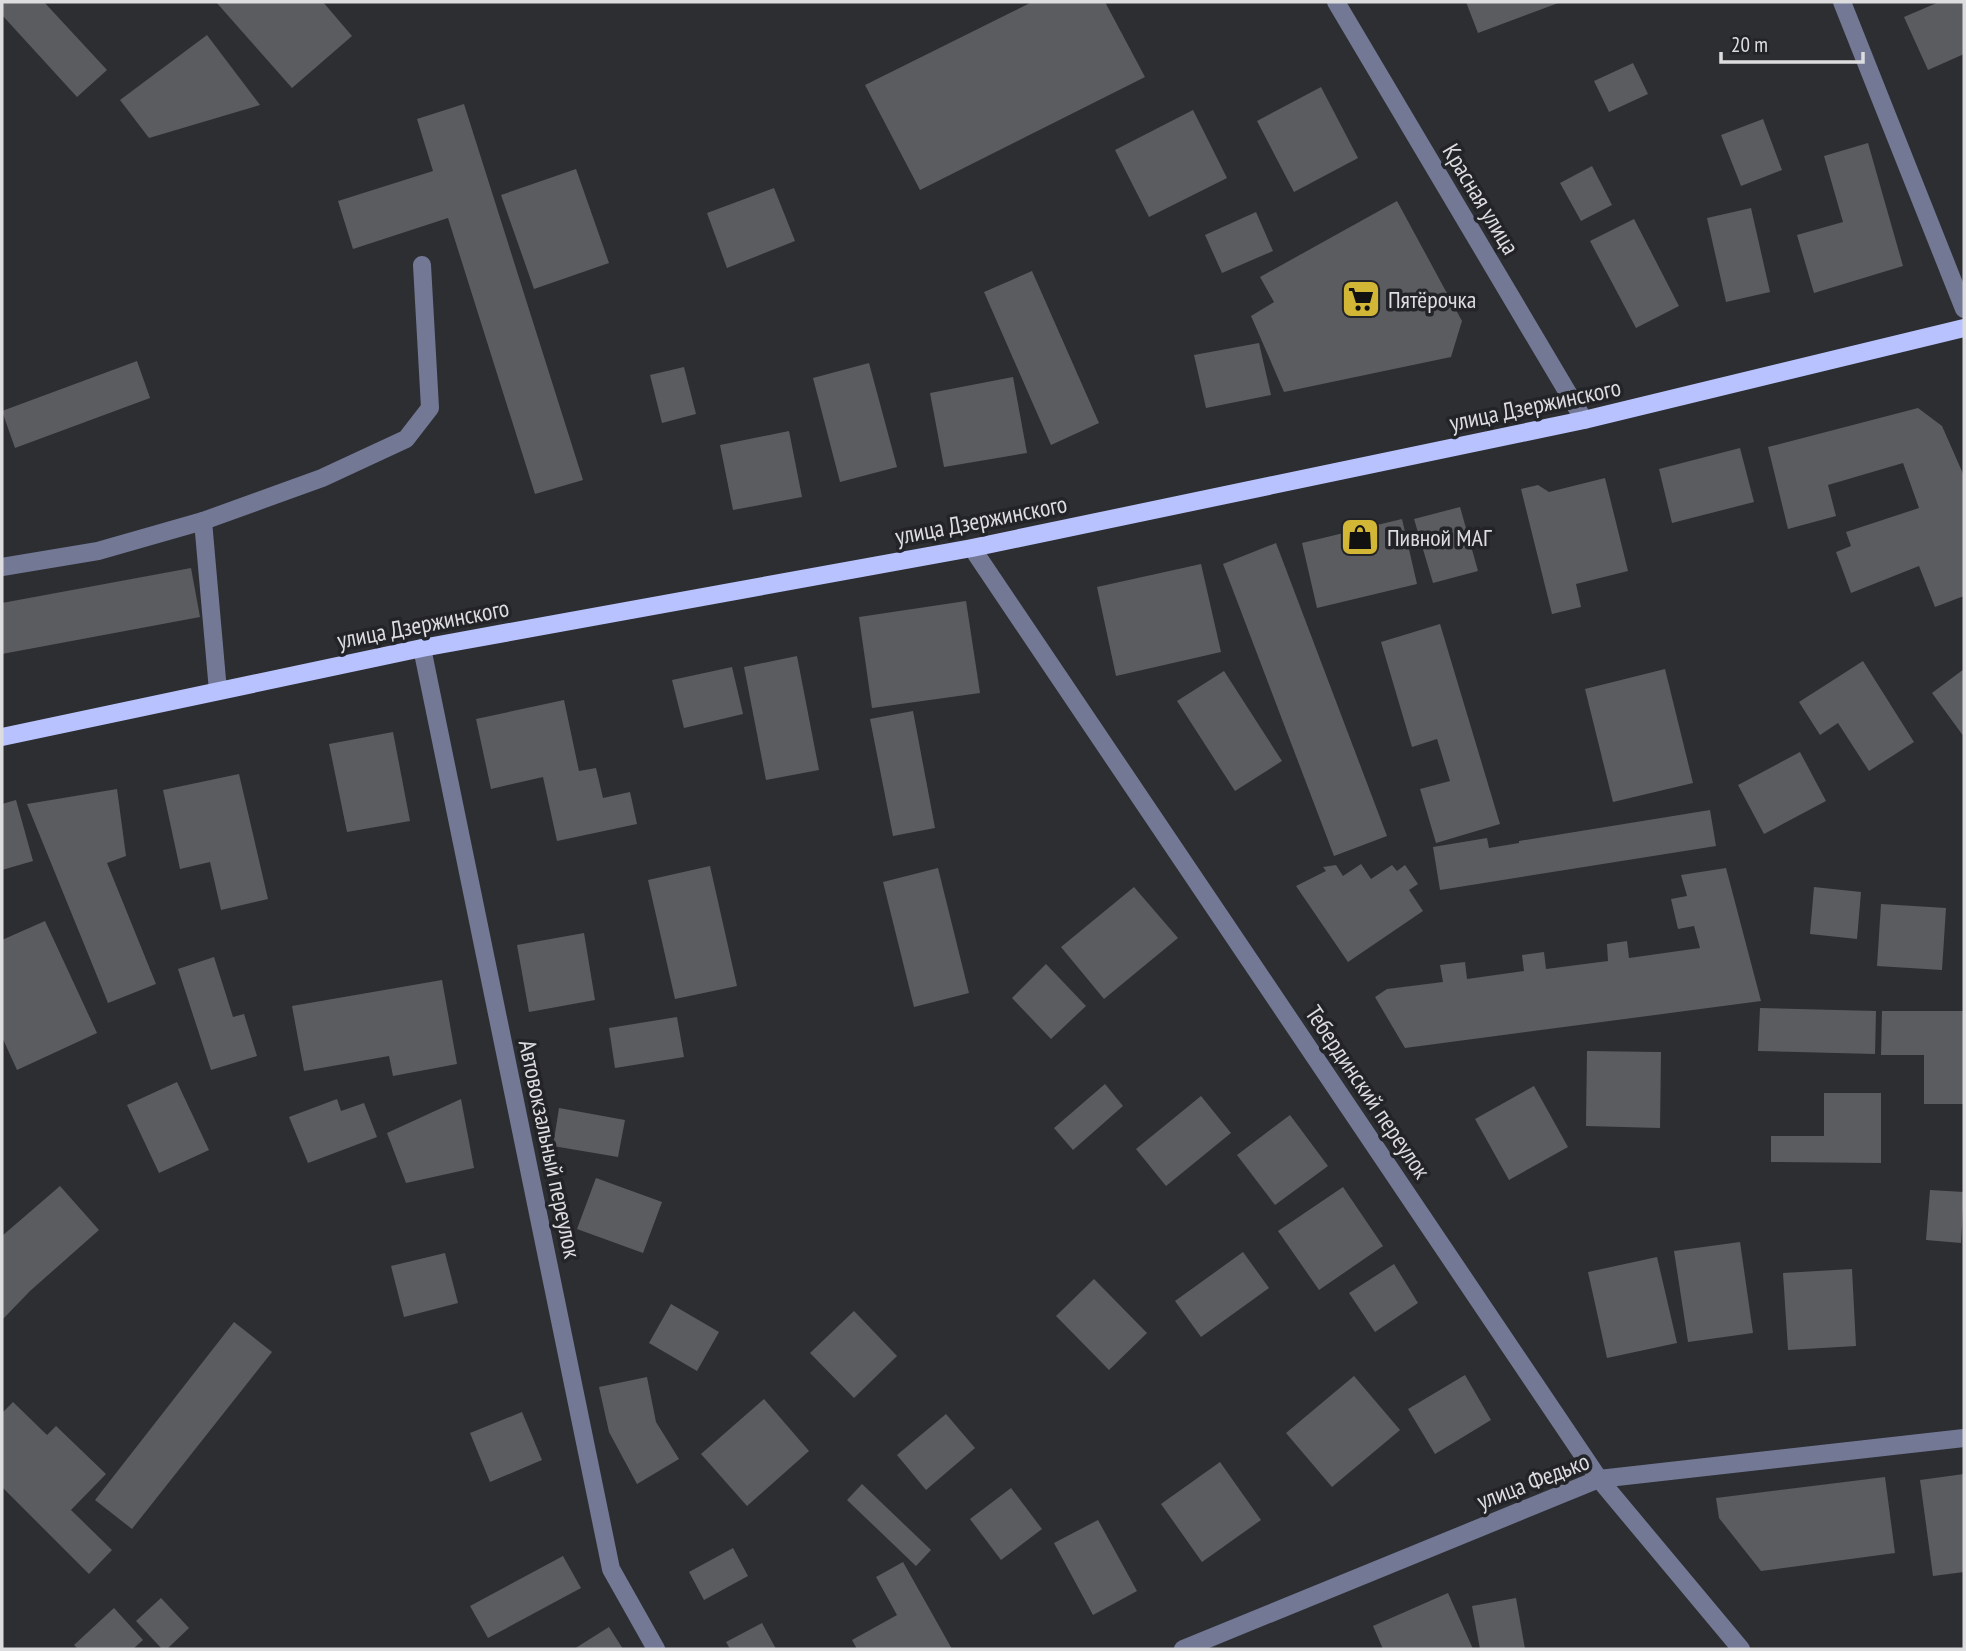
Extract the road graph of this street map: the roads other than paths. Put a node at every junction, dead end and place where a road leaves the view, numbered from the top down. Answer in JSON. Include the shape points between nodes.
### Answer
{"nodes":[{"id":1,"x":1336,"y":2,"type":"edge"},
{"id":2,"x":1842,"y":2,"type":"edge"},
{"id":3,"x":422,"y":265,"type":"dead end"},
{"id":4,"x":1964,"y":309,"type":"edge"},
{"id":5,"x":1964,"y":328,"type":"edge"},
{"id":6,"x":1584,"y":420,"type":"junction"},
{"id":7,"x":203,"y":521,"type":"junction"},
{"id":8,"x":972,"y":548,"type":"junction"},
{"id":9,"x":2,"y":567,"type":"edge"},
{"id":10,"x":422,"y":648,"type":"junction"},
{"id":11,"x":218,"y":691,"type":"junction"},
{"id":12,"x":2,"y":737,"type":"edge"},
{"id":13,"x":1964,"y":1438,"type":"edge"},
{"id":14,"x":1599,"y":1479,"type":"junction"},
{"id":15,"x":656,"y":1649,"type":"edge"},
{"id":16,"x":1182,"y":1649,"type":"edge"},
{"id":17,"x":1741,"y":1649,"type":"edge"}],
"edges":[{"from":1,"to":6,"type":"street","name":"Красная улица"},
{"from":2,"to":4,"type":"street"},
{"from":3,"to":7,"type":"street","via":[[430,408],[406,439],[322,478]]},
{"from":5,"to":6,"type":"main road","name":"улица Дзержинского"},
{"from":6,"to":8,"type":"main road","name":"улица Дзержинского"},
{"from":7,"to":9,"type":"street","via":[[98,551]]},
{"from":7,"to":11,"type":"street"},
{"from":8,"to":10,"type":"main road","name":"улица Дзержинского"},
{"from":8,"to":14,"type":"street","name":"Тебердинский переулок"},
{"from":10,"to":11,"type":"main road","name":"улица Дзержинского"},
{"from":10,"to":15,"type":"street","name":"Автовокзальный переулок","via":[[611,1569]]},
{"from":11,"to":12,"type":"main road","name":"улица Дзержинского"},
{"from":13,"to":14,"type":"street","name":"улица Федько"},
{"from":14,"to":16,"type":"street","name":"улица Федько"},
{"from":14,"to":17,"type":"street","name":"Тебердинский переулок"}]}
